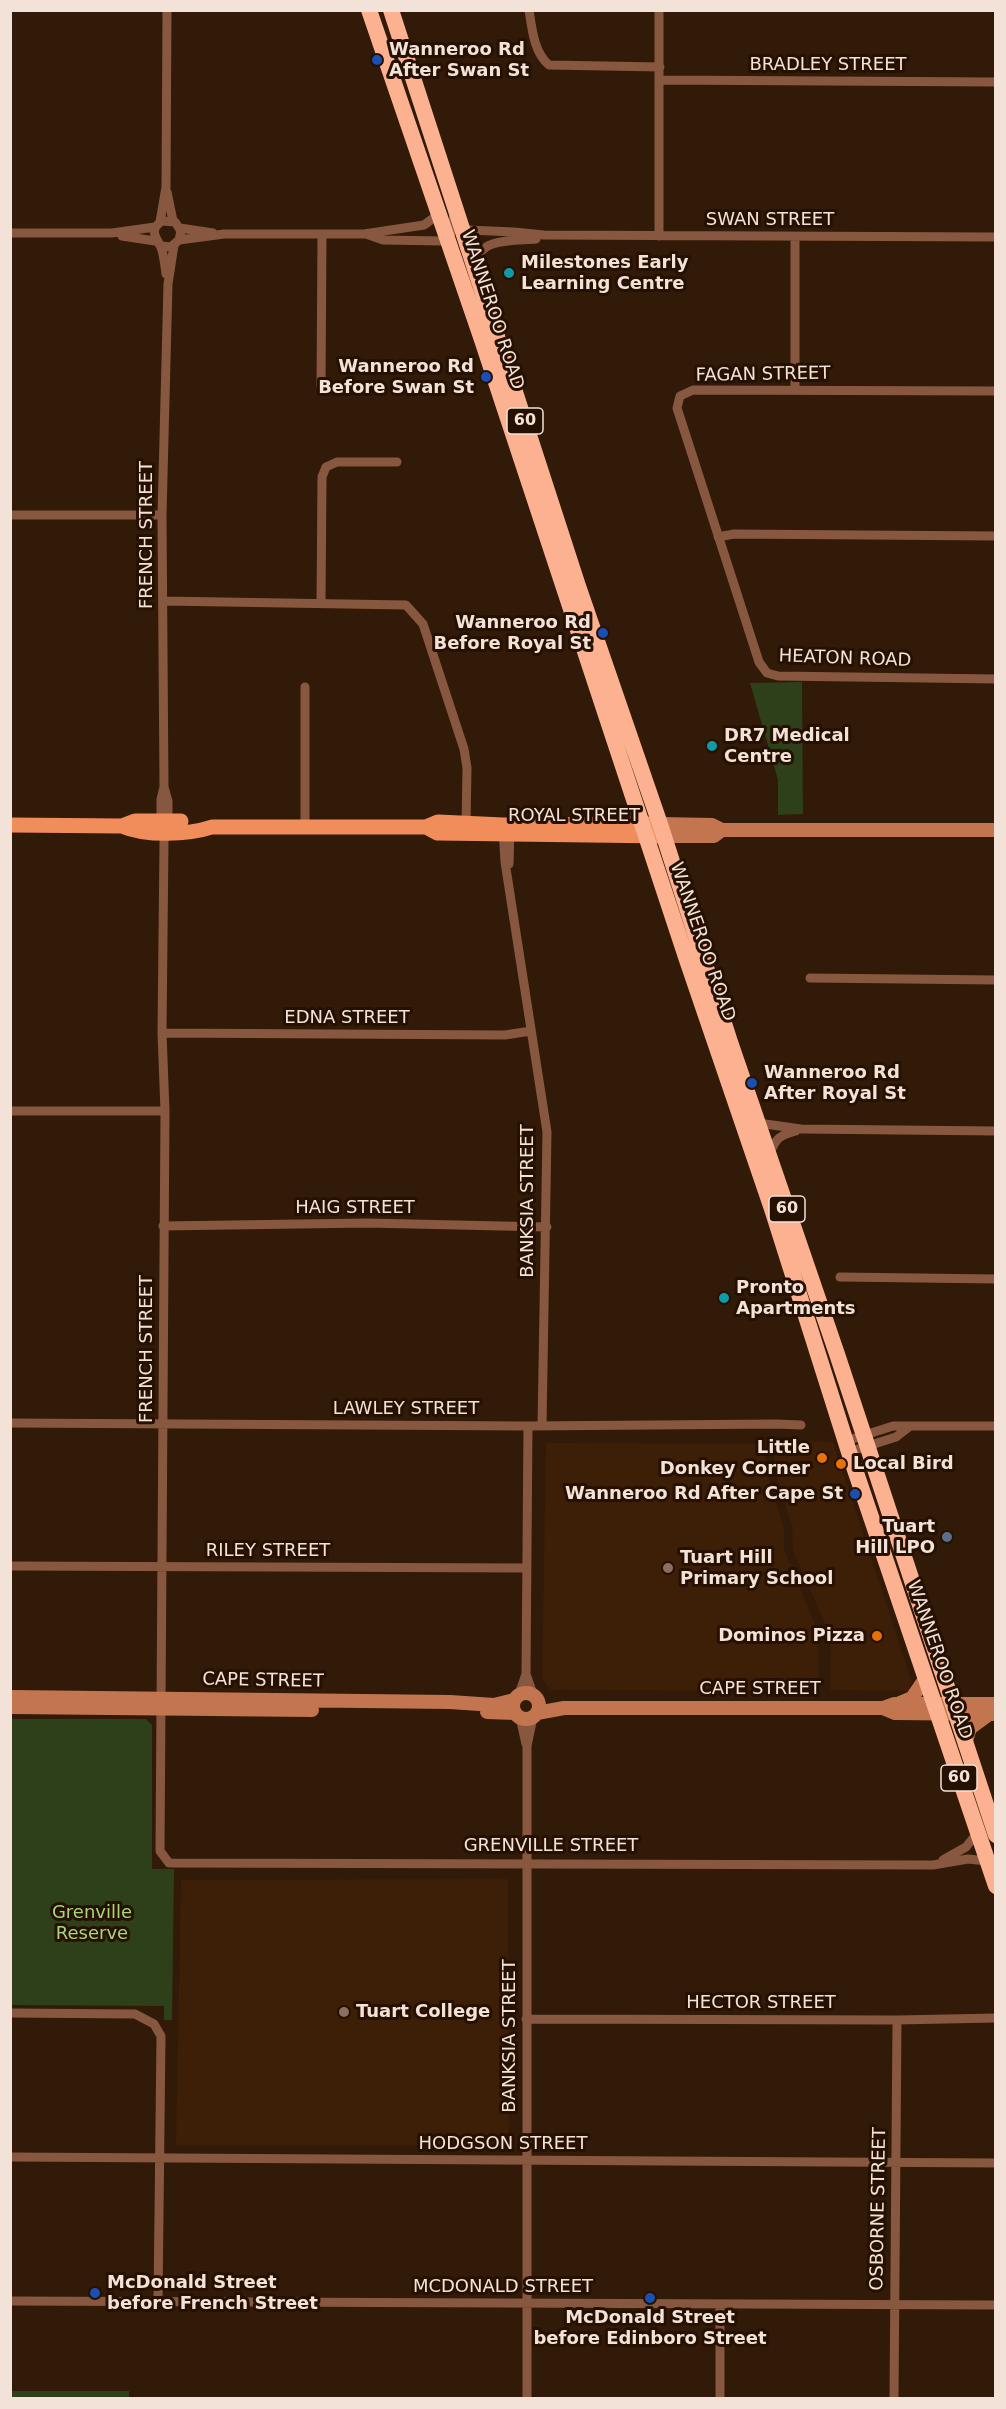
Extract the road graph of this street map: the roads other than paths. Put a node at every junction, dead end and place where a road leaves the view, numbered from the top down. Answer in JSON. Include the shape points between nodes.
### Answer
{"nodes":[{"id":1,"x":167,"y":10,"type":"edge"},
{"id":2,"x":369,"y":10,"type":"edge"},
{"id":3,"x":391,"y":10,"type":"edge"},
{"id":4,"x":530,"y":10,"type":"edge"},
{"id":5,"x":658,"y":10,"type":"edge"},
{"id":6,"x":660,"y":67,"type":"junction"},
{"id":7,"x":660,"y":80,"type":"junction"},
{"id":8,"x":996,"y":82,"type":"edge"},
{"id":9,"x":166,"y":187,"type":"junction"},
{"id":10,"x":447,"y":210,"type":"junction"},
{"id":11,"x":158,"y":225,"type":"junction"},
{"id":12,"x":176,"y":225,"type":"junction"},
{"id":13,"x":10,"y":233,"type":"edge"},
{"id":14,"x":112,"y":233,"type":"junction"},
{"id":15,"x":224,"y":234,"type":"junction"},
{"id":16,"x":322,"y":234,"type":"junction"},
{"id":17,"x":364,"y":234,"type":"junction"},
{"id":18,"x":455,"y":236,"type":"junction"},
{"id":19,"x":544,"y":236,"type":"junction"},
{"id":20,"x":659,"y":236,"type":"junction"},
{"id":21,"x":795,"y":237,"type":"junction"},
{"id":22,"x":996,"y":237,"type":"edge"},
{"id":23,"x":158,"y":243,"type":"junction"},
{"id":24,"x":177,"y":243,"type":"junction"},
{"id":25,"x":476,"y":272,"type":"junction"},
{"id":26,"x":168,"y":284,"type":"junction"},
{"id":27,"x":321,"y":386,"type":"dead end"},
{"id":28,"x":795,"y":390,"type":"junction"},
{"id":29,"x":996,"y":391,"type":"edge"},
{"id":30,"x":397,"y":462,"type":"dead end"},
{"id":31,"x":10,"y":515,"type":"edge"},
{"id":32,"x":162,"y":515,"type":"junction"},
{"id":33,"x":996,"y":536,"type":"edge"},
{"id":34,"x":718,"y":537,"type":"junction"},
{"id":35,"x":163,"y":601,"type":"junction"},
{"id":36,"x":321,"y":603,"type":"junction"},
{"id":37,"x":996,"y":679,"type":"edge"},
{"id":38,"x":305,"y":687,"type":"dead end"},
{"id":39,"x":10,"y":825,"type":"edge"},
{"id":40,"x":164,"y":825,"type":"junction"},
{"id":41,"x":304,"y":826,"type":"junction"},
{"id":42,"x":466,"y":828,"type":"junction"},
{"id":43,"x":507,"y":830,"type":"junction"},
{"id":44,"x":643,"y":830,"type":"junction"},
{"id":45,"x":662,"y":830,"type":"junction"},
{"id":46,"x":996,"y":830,"type":"edge"},
{"id":47,"x":810,"y":978,"type":"dead end"},
{"id":48,"x":996,"y":980,"type":"edge"},
{"id":49,"x":531,"y":1031,"type":"junction"},
{"id":50,"x":162,"y":1033,"type":"junction"},
{"id":51,"x":10,"y":1111,"type":"edge"},
{"id":52,"x":165,"y":1111,"type":"junction"},
{"id":53,"x":758,"y":1123,"type":"junction"},
{"id":54,"x":801,"y":1130,"type":"junction"},
{"id":55,"x":996,"y":1131,"type":"edge"},
{"id":56,"x":768,"y":1157,"type":"junction"},
{"id":57,"x":164,"y":1226,"type":"junction"},
{"id":58,"x":547,"y":1227,"type":"junction"},
{"id":59,"x":840,"y":1277,"type":"dead end"},
{"id":60,"x":996,"y":1279,"type":"edge"},
{"id":61,"x":10,"y":1423,"type":"edge"},
{"id":62,"x":163,"y":1424,"type":"junction"},
{"id":63,"x":801,"y":1425,"type":"dead end"},
{"id":64,"x":528,"y":1426,"type":"junction"},
{"id":65,"x":542,"y":1426,"type":"junction"},
{"id":66,"x":996,"y":1426,"type":"edge"},
{"id":67,"x":865,"y":1441,"type":"junction"},
{"id":68,"x":847,"y":1447,"type":"junction"},
{"id":69,"x":875,"y":1469,"type":"junction"},
{"id":70,"x":886,"y":1561,"type":"junction"},
{"id":71,"x":906,"y":1563,"type":"junction"},
{"id":72,"x":10,"y":1566,"type":"edge"},
{"id":73,"x":161,"y":1567,"type":"junction"},
{"id":74,"x":526,"y":1568,"type":"junction"},
{"id":75,"x":904,"y":1616,"type":"junction"},
{"id":76,"x":926,"y":1680,"type":"junction"},
{"id":77,"x":10,"y":1697,"type":"edge"},
{"id":78,"x":160,"y":1703,"type":"junction"},
{"id":79,"x":898,"y":1704,"type":"junction"},
{"id":80,"x":526,"y":1706,"type":"junction"},
{"id":81,"x":10,"y":1707,"type":"edge"},
{"id":82,"x":883,"y":1708,"type":"junction"},
{"id":83,"x":935,"y":1709,"type":"junction"},
{"id":84,"x":953,"y":1709,"type":"junction"},
{"id":85,"x":993,"y":1710,"type":"edge"},
{"id":86,"x":965,"y":1744,"type":"junction"},
{"id":87,"x":978,"y":1832,"type":"junction"},
{"id":88,"x":996,"y":1835,"type":"edge"},
{"id":89,"x":987,"y":1861,"type":"junction"},
{"id":90,"x":169,"y":1863,"type":"joint"},
{"id":91,"x":527,"y":1863,"type":"junction"},
{"id":92,"x":933,"y":1865,"type":"junction"},
{"id":93,"x":996,"y":1886,"type":"edge"},
{"id":94,"x":10,"y":2013,"type":"edge"},
{"id":95,"x":996,"y":2018,"type":"edge"},
{"id":96,"x":526,"y":2019,"type":"junction"},
{"id":97,"x":897,"y":2020,"type":"junction"},
{"id":98,"x":10,"y":2157,"type":"edge"},
{"id":99,"x":159,"y":2158,"type":"junction"},
{"id":100,"x":527,"y":2161,"type":"junction"},
{"id":101,"x":896,"y":2163,"type":"junction"},
{"id":102,"x":996,"y":2163,"type":"edge"},
{"id":103,"x":10,"y":2301,"type":"edge"},
{"id":104,"x":158,"y":2302,"type":"junction"},
{"id":105,"x":528,"y":2303,"type":"junction"},
{"id":106,"x":720,"y":2304,"type":"junction"},
{"id":107,"x":894,"y":2304,"type":"junction"},
{"id":108,"x":996,"y":2305,"type":"edge"},
{"id":109,"x":527,"y":2398,"type":"edge"},
{"id":110,"x":720,"y":2398,"type":"edge"},
{"id":111,"x":894,"y":2398,"type":"edge"}],
"edges":[{"from":1,"to":9,"type":"street"},
{"from":2,"to":10,"type":"highway","name":"WANNEROO ROAD","number":"60"},
{"from":3,"to":10,"type":"highway","name":"WANNEROO ROAD","number":"60"},
{"from":4,"to":6,"type":"street","via":[[538,50],[549,65]]},
{"from":5,"to":6,"type":"street"},
{"from":6,"to":7,"type":"street"},
{"from":7,"to":8,"type":"street","name":"BRADLEY STREET"},
{"from":7,"to":20,"type":"street"},
{"from":9,"to":11,"type":"street"},
{"from":9,"to":12,"type":"street"},
{"from":10,"to":17,"type":"street","name":"SWAN STREET","via":[[424,225]]},
{"from":10,"to":18,"type":"highway","name":"WANNEROO ROAD","number":"60"},
{"from":11,"to":12,"type":"street","name":"SWAN STREET"},
{"from":11,"to":14,"type":"street"},
{"from":11,"to":23,"type":"street","name":"FRENCH STREET"},
{"from":12,"to":15,"type":"street","name":"SWAN STREET"},
{"from":12,"to":24,"type":"street","name":"FRENCH STREET"},
{"from":13,"to":14,"type":"street"},
{"from":14,"to":23,"type":"street"},
{"from":15,"to":16,"type":"street","name":"SWAN STREET"},
{"from":15,"to":24,"type":"street","name":"SWAN STREET"},
{"from":16,"to":17,"type":"street","name":"SWAN STREET"},
{"from":16,"to":27,"type":"street"},
{"from":17,"to":18,"type":"street","name":"SWAN STREET","via":[[383,240]]},
{"from":18,"to":19,"type":"street","name":"SWAN STREET","via":[[514,232]]},
{"from":18,"to":25,"type":"highway","name":"WANNEROO ROAD","number":"60"},
{"from":18,"to":44,"type":"highway","name":"WANNEROO ROAD","number":"60","via":[[455,261]]},
{"from":19,"to":20,"type":"street","name":"SWAN STREET"},
{"from":19,"to":25,"type":"street","name":"SWAN STREET","via":[[486,246],[477,257]]},
{"from":20,"to":21,"type":"street","name":"SWAN STREET"},
{"from":21,"to":22,"type":"street","name":"SWAN STREET"},
{"from":21,"to":28,"type":"street"},
{"from":23,"to":24,"type":"street","name":"SWAN STREET","via":[[168,247]]},
{"from":23,"to":26,"type":"street","name":"FRENCH STREET"},
{"from":24,"to":26,"type":"street","name":"FRENCH STREET"},
{"from":25,"to":45,"type":"highway","name":"WANNEROO ROAD","number":"60"},
{"from":26,"to":32,"type":"street","name":"FRENCH STREET"},
{"from":28,"to":29,"type":"street","name":"FAGAN STREET"},
{"from":28,"to":34,"type":"street","name":"FAGAN STREET","via":[[693,390],[680,396],[677,408]]},
{"from":30,"to":36,"type":"street","via":[[337,462],[326,467],[322,477]]},
{"from":31,"to":32,"type":"street"},
{"from":32,"to":35,"type":"street","name":"FRENCH STREET"},
{"from":33,"to":34,"type":"street"},
{"from":34,"to":37,"type":"street","name":"HEATON ROAD","via":[[759,662],[767,673]]},
{"from":35,"to":36,"type":"street"},
{"from":35,"to":40,"type":"street","name":"FRENCH STREET"},
{"from":36,"to":42,"type":"street","via":[[406,605],[423,624],[464,749]]},
{"from":38,"to":41,"type":"street"},
{"from":39,"to":40,"type":"main road","name":"ROYAL STREET","via":[[122,826],[135,821]]},
{"from":40,"to":41,"type":"main road","name":"ROYAL STREET","via":[[199,821],[212,827]]},
{"from":40,"to":50,"type":"street","name":"FRENCH STREET"},
{"from":41,"to":42,"type":"main road","name":"ROYAL STREET","via":[[426,827],[437,833]]},
{"from":42,"to":43,"type":"main road","name":"ROYAL STREET"},
{"from":43,"to":44,"type":"main road","name":"ROYAL STREET"},
{"from":43,"to":49,"type":"street","name":"BANKSIA STREET","via":[[507,870]]},
{"from":44,"to":45,"type":"main road","name":"ROYAL STREET"},
{"from":44,"to":68,"type":"highway","name":"WANNEROO ROAD","number":"60","via":[[773,1212]]},
{"from":45,"to":46,"type":"street","name":"ROYAL STREET","via":[[712,825],[722,830]]},
{"from":45,"to":53,"type":"highway","name":"WANNEROO ROAD","number":"60"},
{"from":47,"to":48,"type":"street"},
{"from":49,"to":50,"type":"street","name":"EDNA STREET","via":[[505,1035]]},
{"from":49,"to":58,"type":"street","name":"BANKSIA STREET","via":[[547,1132]]},
{"from":50,"to":52,"type":"street","name":"FRENCH STREET"},
{"from":51,"to":52,"type":"street"},
{"from":52,"to":57,"type":"street","name":"FRENCH STREET"},
{"from":53,"to":54,"type":"street"},
{"from":53,"to":56,"type":"highway","name":"WANNEROO ROAD","number":"60"},
{"from":54,"to":55,"type":"street"},
{"from":54,"to":56,"type":"street","via":[[782,1134]]},
{"from":56,"to":67,"type":"highway","name":"WANNEROO ROAD","number":"60"},
{"from":57,"to":58,"type":"street","name":"HAIG STREET","via":[[367,1223]]},
{"from":57,"to":62,"type":"street","name":"FRENCH STREET"},
{"from":58,"to":65,"type":"street","name":"BANKSIA STREET"},
{"from":59,"to":60,"type":"street"},
{"from":61,"to":62,"type":"street","name":"LAWLEY STREET"},
{"from":62,"to":64,"type":"street","name":"LAWLEY STREET"},
{"from":62,"to":73,"type":"street","name":"FRENCH STREET"},
{"from":63,"to":65,"type":"street","name":"LAWLEY STREET"},
{"from":64,"to":65,"type":"street","name":"LAWLEY STREET"},
{"from":64,"to":74,"type":"street"},
{"from":66,"to":67,"type":"street","via":[[893,1426]]},
{"from":67,"to":68,"type":"street"},
{"from":67,"to":69,"type":"highway","name":"WANNEROO ROAD","number":"60"},
{"from":68,"to":70,"type":"highway","name":"WANNEROO ROAD","number":"60"},
{"from":69,"to":70,"type":"highway","via":[[892,1541]]},
{"from":69,"to":71,"type":"highway","name":"WANNEROO ROAD","number":"60"},
{"from":70,"to":75,"type":"highway","name":"WANNEROO ROAD","number":"60"},
{"from":71,"to":75,"type":"highway","via":[[900,1570]]},
{"from":71,"to":84,"type":"highway","name":"WANNEROO ROAD","number":"60"},
{"from":72,"to":73,"type":"street","name":"RILEY STREET"},
{"from":73,"to":74,"type":"street","name":"RILEY STREET"},
{"from":73,"to":78,"type":"street","name":"FRENCH STREET"},
{"from":74,"to":80,"type":"street"},
{"from":75,"to":76,"type":"highway","name":"WANNEROO ROAD","number":"60"},
{"from":76,"to":79,"type":"street","via":[[912,1698]]},
{"from":76,"to":83,"type":"highway","name":"WANNEROO ROAD","number":"60"},
{"from":77,"to":78,"type":"street","name":"CAPE STREET"},
{"from":78,"to":80,"type":"street","name":"CAPE STREET"},
{"from":78,"to":81,"type":"street","name":"CAPE STREET"},
{"from":78,"to":90,"type":"street","name":"FRENCH STREET","via":[[160,1851]]},
{"from":79,"to":82,"type":"street","name":"CAPE STREET"},
{"from":79,"to":83,"type":"street","name":"CAPE STREET"},
{"from":80,"to":82,"type":"street","name":"CAPE STREET"},
{"from":80,"to":91,"type":"street","name":"BANKSIA STREET"},
{"from":82,"to":83,"type":"street","name":"CAPE STREET","via":[[895,1713]]},
{"from":83,"to":84,"type":"street","name":"CAPE STREET"},
{"from":83,"to":87,"type":"highway","name":"WANNEROO ROAD","number":"60"},
{"from":84,"to":85,"type":"street","name":"CAPE STREET"},
{"from":84,"to":86,"type":"highway","name":"WANNEROO ROAD","number":"60"},
{"from":85,"to":86,"type":"street","via":[[970,1728]]},
{"from":86,"to":88,"type":"highway","name":"WANNEROO ROAD","number":"60"},
{"from":87,"to":89,"type":"highway","name":"WANNEROO ROAD","number":"60"},
{"from":87,"to":92,"type":"street","name":"GRENVILLE STREET","via":[[959,1852]]},
{"from":89,"to":92,"type":"street","name":"GRENVILLE STREET","via":[[968,1859]]},
{"from":89,"to":93,"type":"highway","name":"WANNEROO ROAD","number":"60"},
{"from":90,"to":91,"type":"street","name":"GRENVILLE STREET"},
{"from":91,"to":92,"type":"street","name":"GRENVILLE STREET"},
{"from":91,"to":96,"type":"street","name":"BANKSIA STREET"},
{"from":94,"to":99,"type":"street","via":[[135,2014],[154,2024],[161,2036]]},
{"from":95,"to":97,"type":"street","name":"HECTOR STREET"},
{"from":96,"to":97,"type":"street","name":"HECTOR STREET"},
{"from":96,"to":100,"type":"street","name":"BANKSIA STREET"},
{"from":97,"to":101,"type":"street","name":"OSBORNE STREET"},
{"from":98,"to":99,"type":"street","name":"HODGSON STREET"},
{"from":99,"to":100,"type":"street","name":"HODGSON STREET"},
{"from":99,"to":104,"type":"street"},
{"from":100,"to":101,"type":"street","name":"HODGSON STREET"},
{"from":100,"to":105,"type":"street","name":"BANKSIA STREET"},
{"from":101,"to":102,"type":"street","name":"HODGSON STREET"},
{"from":101,"to":107,"type":"street","name":"OSBORNE STREET"},
{"from":103,"to":104,"type":"street","name":"MCDONALD STREET"},
{"from":104,"to":105,"type":"street","name":"MCDONALD STREET"},
{"from":105,"to":106,"type":"street","name":"MCDONALD STREET"},
{"from":105,"to":109,"type":"street","name":"BANKSIA STREET"},
{"from":106,"to":107,"type":"street","name":"MCDONALD STREET"},
{"from":106,"to":110,"type":"street"},
{"from":107,"to":108,"type":"street","name":"MCDONALD STREET"},
{"from":107,"to":111,"type":"street","name":"OSBORNE STREET"}]}
